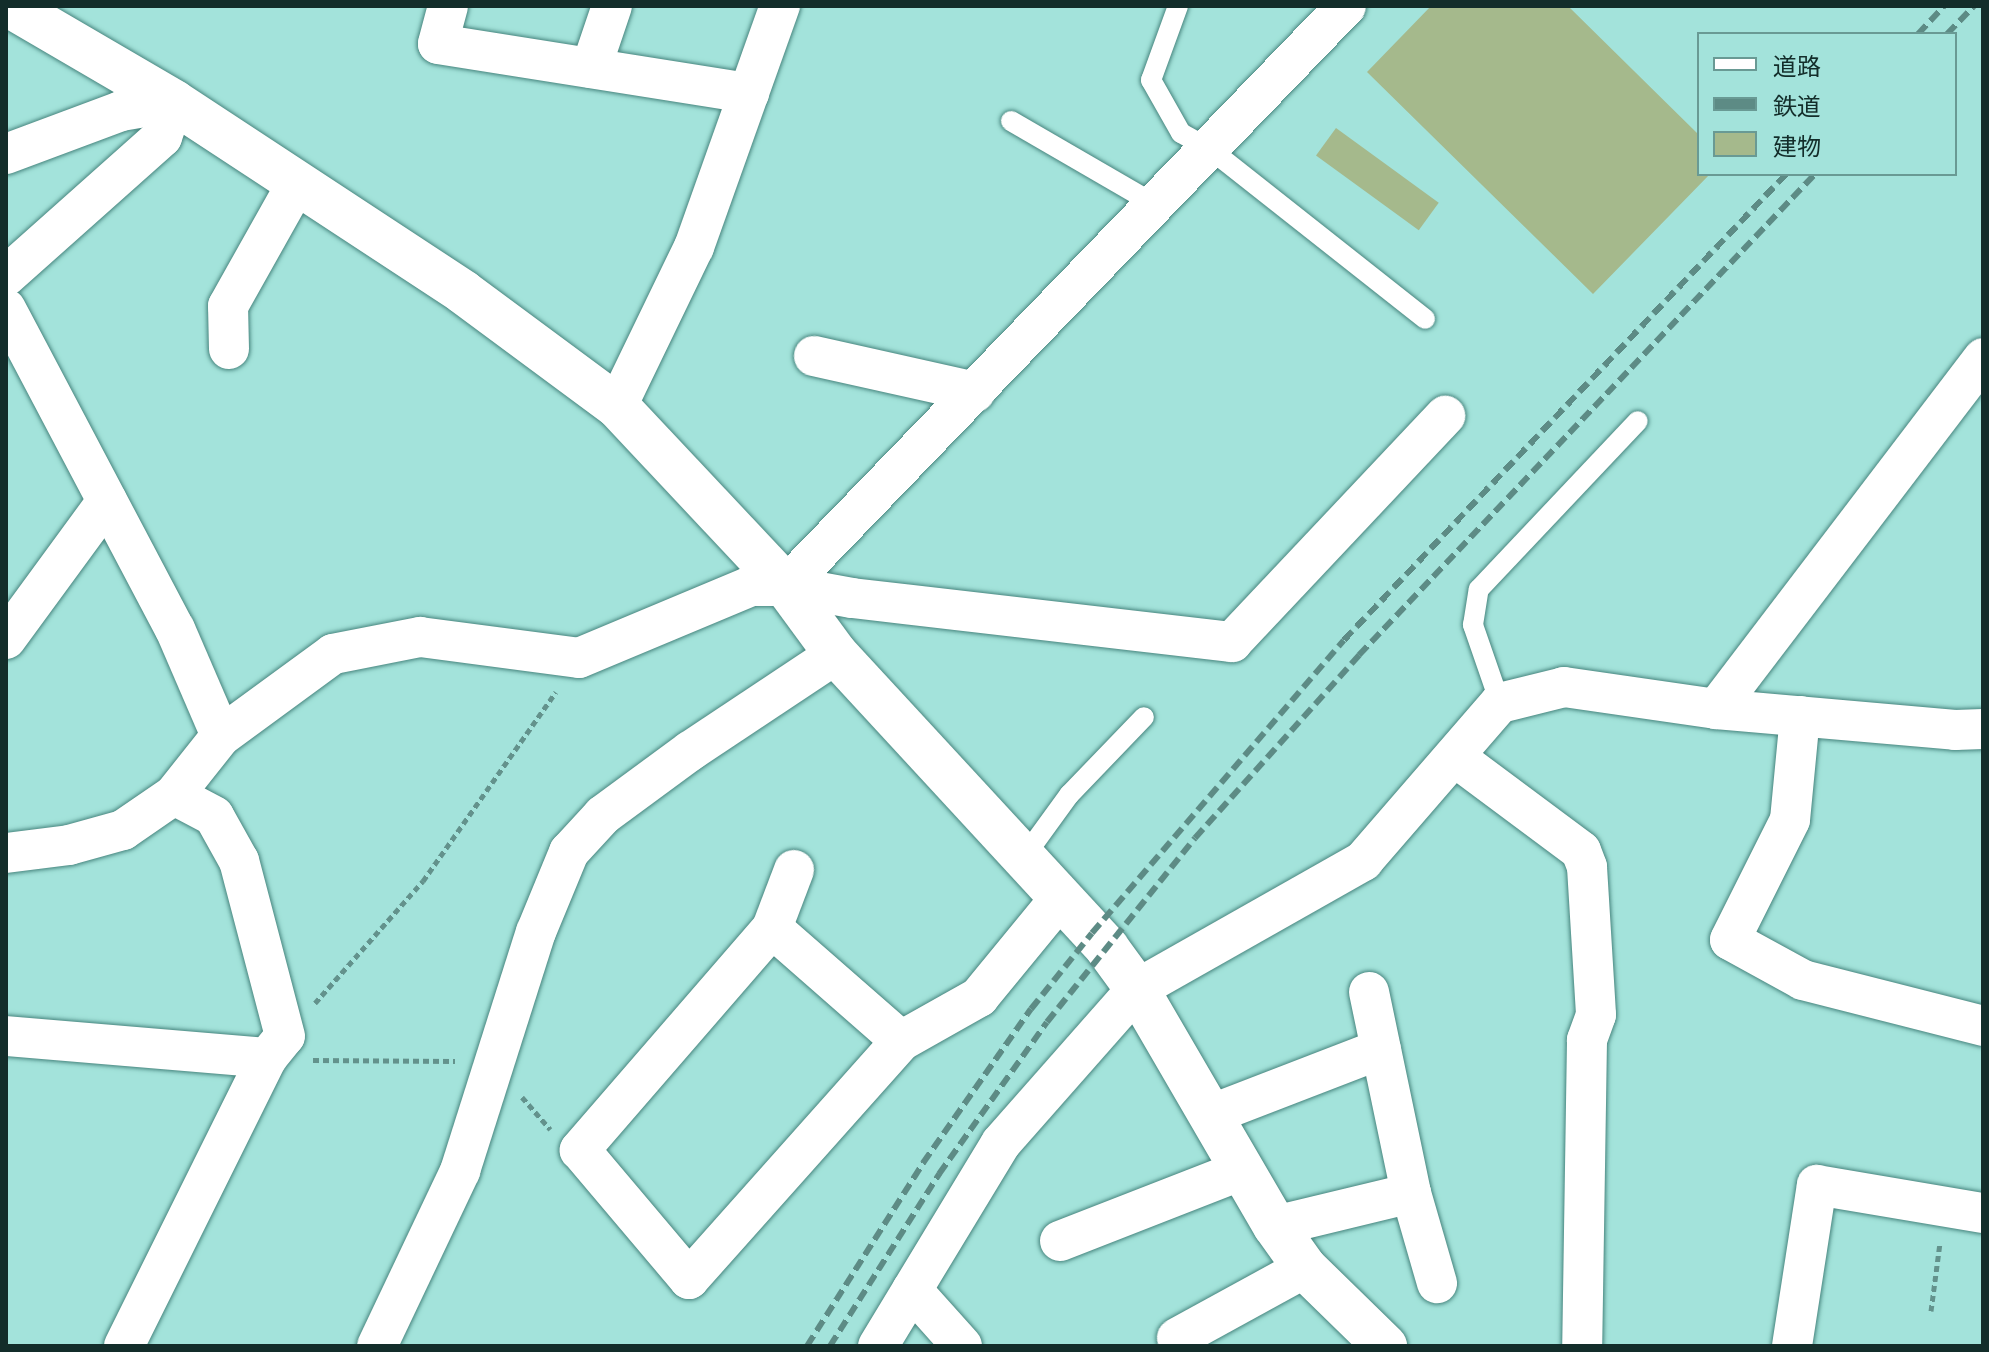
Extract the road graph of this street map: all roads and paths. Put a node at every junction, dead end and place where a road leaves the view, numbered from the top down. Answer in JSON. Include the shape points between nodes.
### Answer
{"nodes":[{"id":1,"x":10,"y":6,"type":"edge"},
{"id":2,"x":448,"y":6,"type":"edge"},
{"id":3,"x":612,"y":6,"type":"edge"},
{"id":4,"x":780,"y":6,"type":"edge"},
{"id":5,"x":1178,"y":6,"type":"edge"},
{"id":6,"x":1346,"y":6,"type":"edge"},
{"id":7,"x":591,"y":68,"type":"junction"},
{"id":8,"x":749,"y":93,"type":"junction"},
{"id":9,"x":174,"y":102,"type":"junction"},
{"id":10,"x":1011,"y":121,"type":"dead end"},
{"id":11,"x":1210,"y":149,"type":"junction"},
{"id":12,"x":6,"y":154,"type":"edge"},
{"id":13,"x":297,"y":183,"type":"junction"},
{"id":14,"x":1156,"y":205,"type":"junction"},
{"id":15,"x":6,"y":276,"type":"edge"},
{"id":16,"x":6,"y":309,"type":"edge"},
{"id":17,"x":1425,"y":319,"type":"dead end"},
{"id":18,"x":229,"y":349,"type":"dead end"},
{"id":19,"x":814,"y":356,"type":"dead end"},
{"id":20,"x":1983,"y":358,"type":"edge"},
{"id":21,"x":975,"y":392,"type":"junction"},
{"id":22,"x":617,"y":406,"type":"junction"},
{"id":23,"x":1445,"y":416,"type":"dead end"},
{"id":24,"x":1638,"y":421,"type":"dead end"},
{"id":25,"x":107,"y":501,"type":"junction"},
{"id":26,"x":786,"y":586,"type":"junction"},
{"id":27,"x":6,"y":639,"type":"edge"},
{"id":28,"x":836,"y":654,"type":"junction"},
{"id":29,"x":579,"y":658,"type":"junction"},
{"id":30,"x":1500,"y":703,"type":"junction"},
{"id":31,"x":1716,"y":709,"type":"junction"},
{"id":32,"x":1800,"y":716,"type":"junction"},
{"id":33,"x":1144,"y":717,"type":"dead end"},
{"id":34,"x":1983,"y":729,"type":"edge"},
{"id":35,"x":221,"y":736,"type":"junction"},
{"id":36,"x":1455,"y":757,"type":"junction"},
{"id":37,"x":174,"y":795,"type":"junction"},
{"id":38,"x":6,"y":853,"type":"edge"},
{"id":39,"x":1024,"y":857,"type":"junction"},
{"id":40,"x":794,"y":870,"type":"dead end"},
{"id":41,"x":1061,"y":897,"type":"junction"},
{"id":42,"x":772,"y":928,"type":"junction"},
{"id":43,"x":1137,"y":989,"type":"junction"},
{"id":44,"x":1369,"y":992,"type":"dead end"},
{"id":45,"x":1983,"y":1026,"type":"edge"},
{"id":46,"x":6,"y":1036,"type":"edge"},
{"id":47,"x":901,"y":1041,"type":"junction"},
{"id":48,"x":276,"y":1047,"type":"junction"},
{"id":49,"x":1381,"y":1049,"type":"junction"},
{"id":50,"x":494,"y":1065,"type":"junction"},
{"id":51,"x":1210,"y":1115,"type":"junction"},
{"id":52,"x":580,"y":1150,"type":"junction"},
{"id":53,"x":1242,"y":1170,"type":"junction"},
{"id":54,"x":1411,"y":1193,"type":"junction"},
{"id":55,"x":1964,"y":1210,"type":"edge"},
{"id":56,"x":1275,"y":1226,"type":"junction"},
{"id":57,"x":1060,"y":1241,"type":"dead end"},
{"id":58,"x":1305,"y":1268,"type":"junction"},
{"id":59,"x":1437,"y":1283,"type":"dead end"},
{"id":60,"x":912,"y":1290,"type":"junction"},
{"id":61,"x":1931,"y":1311,"type":"dead end"},
{"id":62,"x":1177,"y":1338,"type":"dead end"},
{"id":63,"x":1377,"y":1344,"type":"edge"},
{"id":64,"x":124,"y":1346,"type":"edge"},
{"id":65,"x":377,"y":1346,"type":"edge"},
{"id":66,"x":878,"y":1346,"type":"edge"},
{"id":67,"x":962,"y":1346,"type":"edge"},
{"id":68,"x":1582,"y":1346,"type":"edge"},
{"id":69,"x":1792,"y":1346,"type":"edge"}],
"edges":[{"from":1,"to":9,"type":"street"},
{"from":2,"to":7,"type":"street","via":[[438,44]]},
{"from":3,"to":7,"type":"street"},
{"from":4,"to":8,"type":"street"},
{"from":5,"to":11,"type":"lane","via":[[1151,80],[1181,133]]},
{"from":6,"to":11,"type":"street"},
{"from":7,"to":8,"type":"street"},
{"from":8,"to":22,"type":"street","via":[[694,247]]},
{"from":9,"to":12,"type":"street","via":[[121,111]]},
{"from":9,"to":13,"type":"street"},
{"from":9,"to":15,"type":"street","via":[[162,137]]},
{"from":10,"to":14,"type":"lane"},
{"from":11,"to":14,"type":"street"},
{"from":11,"to":17,"type":"lane"},
{"from":13,"to":18,"type":"street","via":[[228,306]]},
{"from":13,"to":22,"type":"street","via":[[463,292]]},
{"from":14,"to":21,"type":"street"},
{"from":16,"to":25,"type":"street"},
{"from":19,"to":21,"type":"street"},
{"from":20,"to":31,"type":"street"},
{"from":21,"to":26,"type":"street"},
{"from":22,"to":26,"type":"street"},
{"from":23,"to":26,"type":"street","via":[[1232,642]]},
{"from":24,"to":30,"type":"lane","via":[[1479,589],[1473,625]]},
{"from":25,"to":27,"type":"street"},
{"from":25,"to":35,"type":"street","via":[[175,629]]},
{"from":26,"to":28,"type":"street"},
{"from":26,"to":29,"type":"street","via":[[751,586]]},
{"from":28,"to":39,"type":"street"},
{"from":28,"to":50,"type":"street","via":[[603,815],[569,852],[536,932]]},
{"from":29,"to":35,"type":"street","via":[[420,637],[333,654]]},
{"from":29,"to":48,"type":"path","via":[[423,881]]},
{"from":30,"to":31,"type":"street","via":[[1564,687]]},
{"from":30,"to":36,"type":"street"},
{"from":31,"to":32,"type":"street"},
{"from":32,"to":34,"type":"street"},
{"from":32,"to":45,"type":"street","via":[[1790,820],[1730,940],[1803,980]]},
{"from":33,"to":39,"type":"lane","via":[[1069,795]]},
{"from":35,"to":37,"type":"street"},
{"from":36,"to":43,"type":"street","via":[[1363,861]]},
{"from":36,"to":68,"type":"street","via":[[1581,851],[1587,867],[1596,1015],[1587,1040]]},
{"from":37,"to":38,"type":"street","via":[[123,830],[69,845]]},
{"from":37,"to":48,"type":"street","via":[[214,816],[239,861]]},
{"from":39,"to":41,"type":"street"},
{"from":40,"to":42,"type":"street"},
{"from":41,"to":43,"type":"street"},
{"from":41,"to":47,"type":"street","via":[[979,997]]},
{"from":42,"to":47,"type":"street"},
{"from":42,"to":52,"type":"street"},
{"from":43,"to":51,"type":"street"},
{"from":43,"to":60,"type":"street","via":[[1001,1143]]},
{"from":44,"to":49,"type":"street"},
{"from":46,"to":48,"type":"street"},
{"from":47,"to":52,"type":"street","via":[[689,1279]]},
{"from":48,"to":50,"type":"path"},
{"from":48,"to":64,"type":"street"},
{"from":49,"to":51,"type":"street"},
{"from":49,"to":54,"type":"street"},
{"from":50,"to":52,"type":"path","via":[[560,1140]]},
{"from":50,"to":65,"type":"street","via":[[460,1171]]},
{"from":51,"to":53,"type":"street"},
{"from":53,"to":56,"type":"street"},
{"from":53,"to":57,"type":"street"},
{"from":54,"to":56,"type":"street"},
{"from":54,"to":59,"type":"street"},
{"from":55,"to":61,"type":"path"},
{"from":55,"to":69,"type":"street","via":[[1817,1185]]},
{"from":56,"to":58,"type":"street"},
{"from":58,"to":62,"type":"street"},
{"from":58,"to":63,"type":"street"},
{"from":60,"to":66,"type":"street"},
{"from":60,"to":67,"type":"street"}]}
